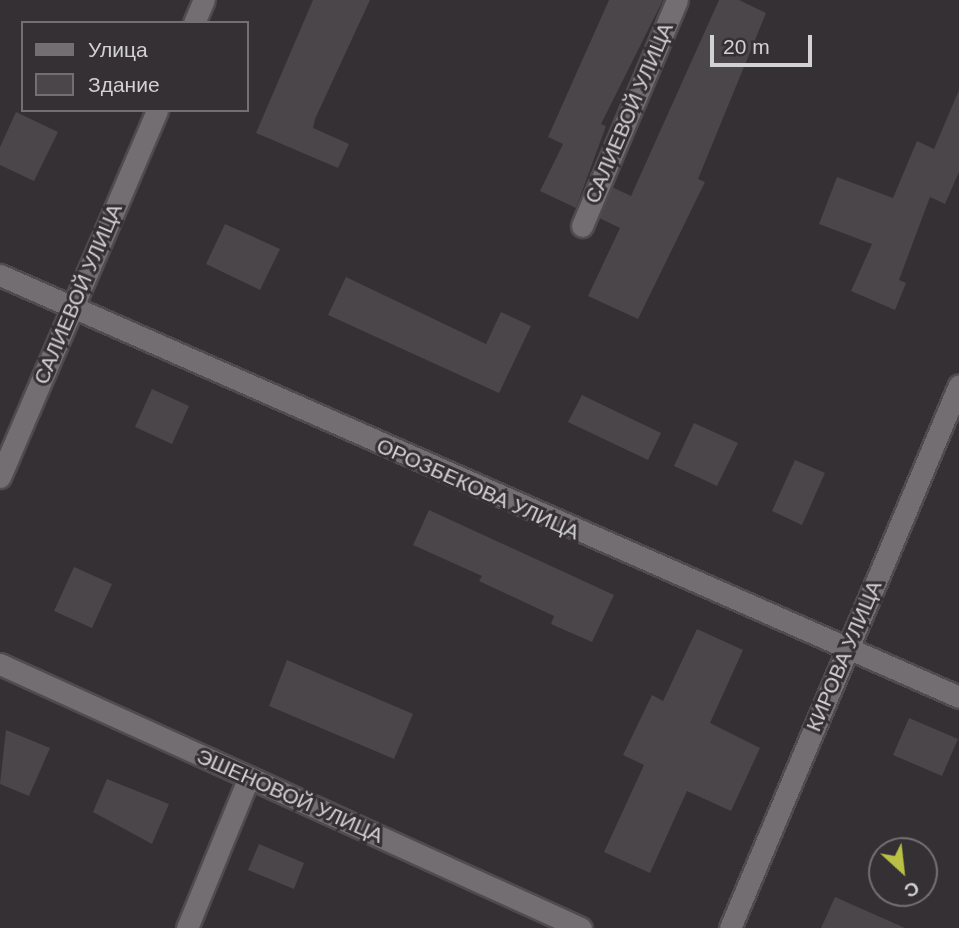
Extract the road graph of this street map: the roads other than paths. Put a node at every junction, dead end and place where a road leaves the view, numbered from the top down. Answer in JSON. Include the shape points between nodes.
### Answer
{"nodes":[{"id":1,"x":204,"y":0,"type":"edge"},
{"id":2,"x":677,"y":0,"type":"edge"},
{"id":3,"x":195,"y":21,"type":"edge"},
{"id":4,"x":156,"y":112,"type":"edge"},
{"id":5,"x":582,"y":226,"type":"dead end"},
{"id":6,"x":0,"y":275,"type":"edge"},
{"id":7,"x":71,"y":312,"type":"junction"},
{"id":8,"x":959,"y":385,"type":"edge"},
{"id":9,"x":0,"y":477,"type":"edge"},
{"id":10,"x":846,"y":650,"type":"junction"},
{"id":11,"x":0,"y":664,"type":"edge"},
{"id":12,"x":959,"y":697,"type":"edge"},
{"id":13,"x":249,"y":777,"type":"junction"},
{"id":14,"x":187,"y":928,"type":"edge"},
{"id":15,"x":580,"y":928,"type":"edge"},
{"id":16,"x":730,"y":928,"type":"edge"}],
"edges":[{"from":1,"to":3,"type":"street"},
{"from":2,"to":5,"type":"street","name":"САЛИЕВОЙ УЛИЦА"},
{"from":4,"to":7,"type":"street","name":"САЛИЕВОЙ УЛИЦА"},
{"from":6,"to":7,"type":"street","name":"ОРОЗБЕКОВА УЛИЦА"},
{"from":7,"to":9,"type":"street","name":"САЛИЕВОЙ УЛИЦА"},
{"from":7,"to":10,"type":"street","name":"ОРОЗБЕКОВА УЛИЦА"},
{"from":8,"to":10,"type":"street","name":"КИРОВА УЛИЦА"},
{"from":10,"to":12,"type":"street","name":"ОРОЗБЕКОВА УЛИЦА"},
{"from":10,"to":16,"type":"street","name":"КИРОВА УЛИЦА"},
{"from":11,"to":13,"type":"street","name":"ЭШЕНОВОЙ УЛИЦА"},
{"from":13,"to":14,"type":"street"},
{"from":13,"to":15,"type":"street","name":"ЭШЕНОВОЙ УЛИЦА"}]}
